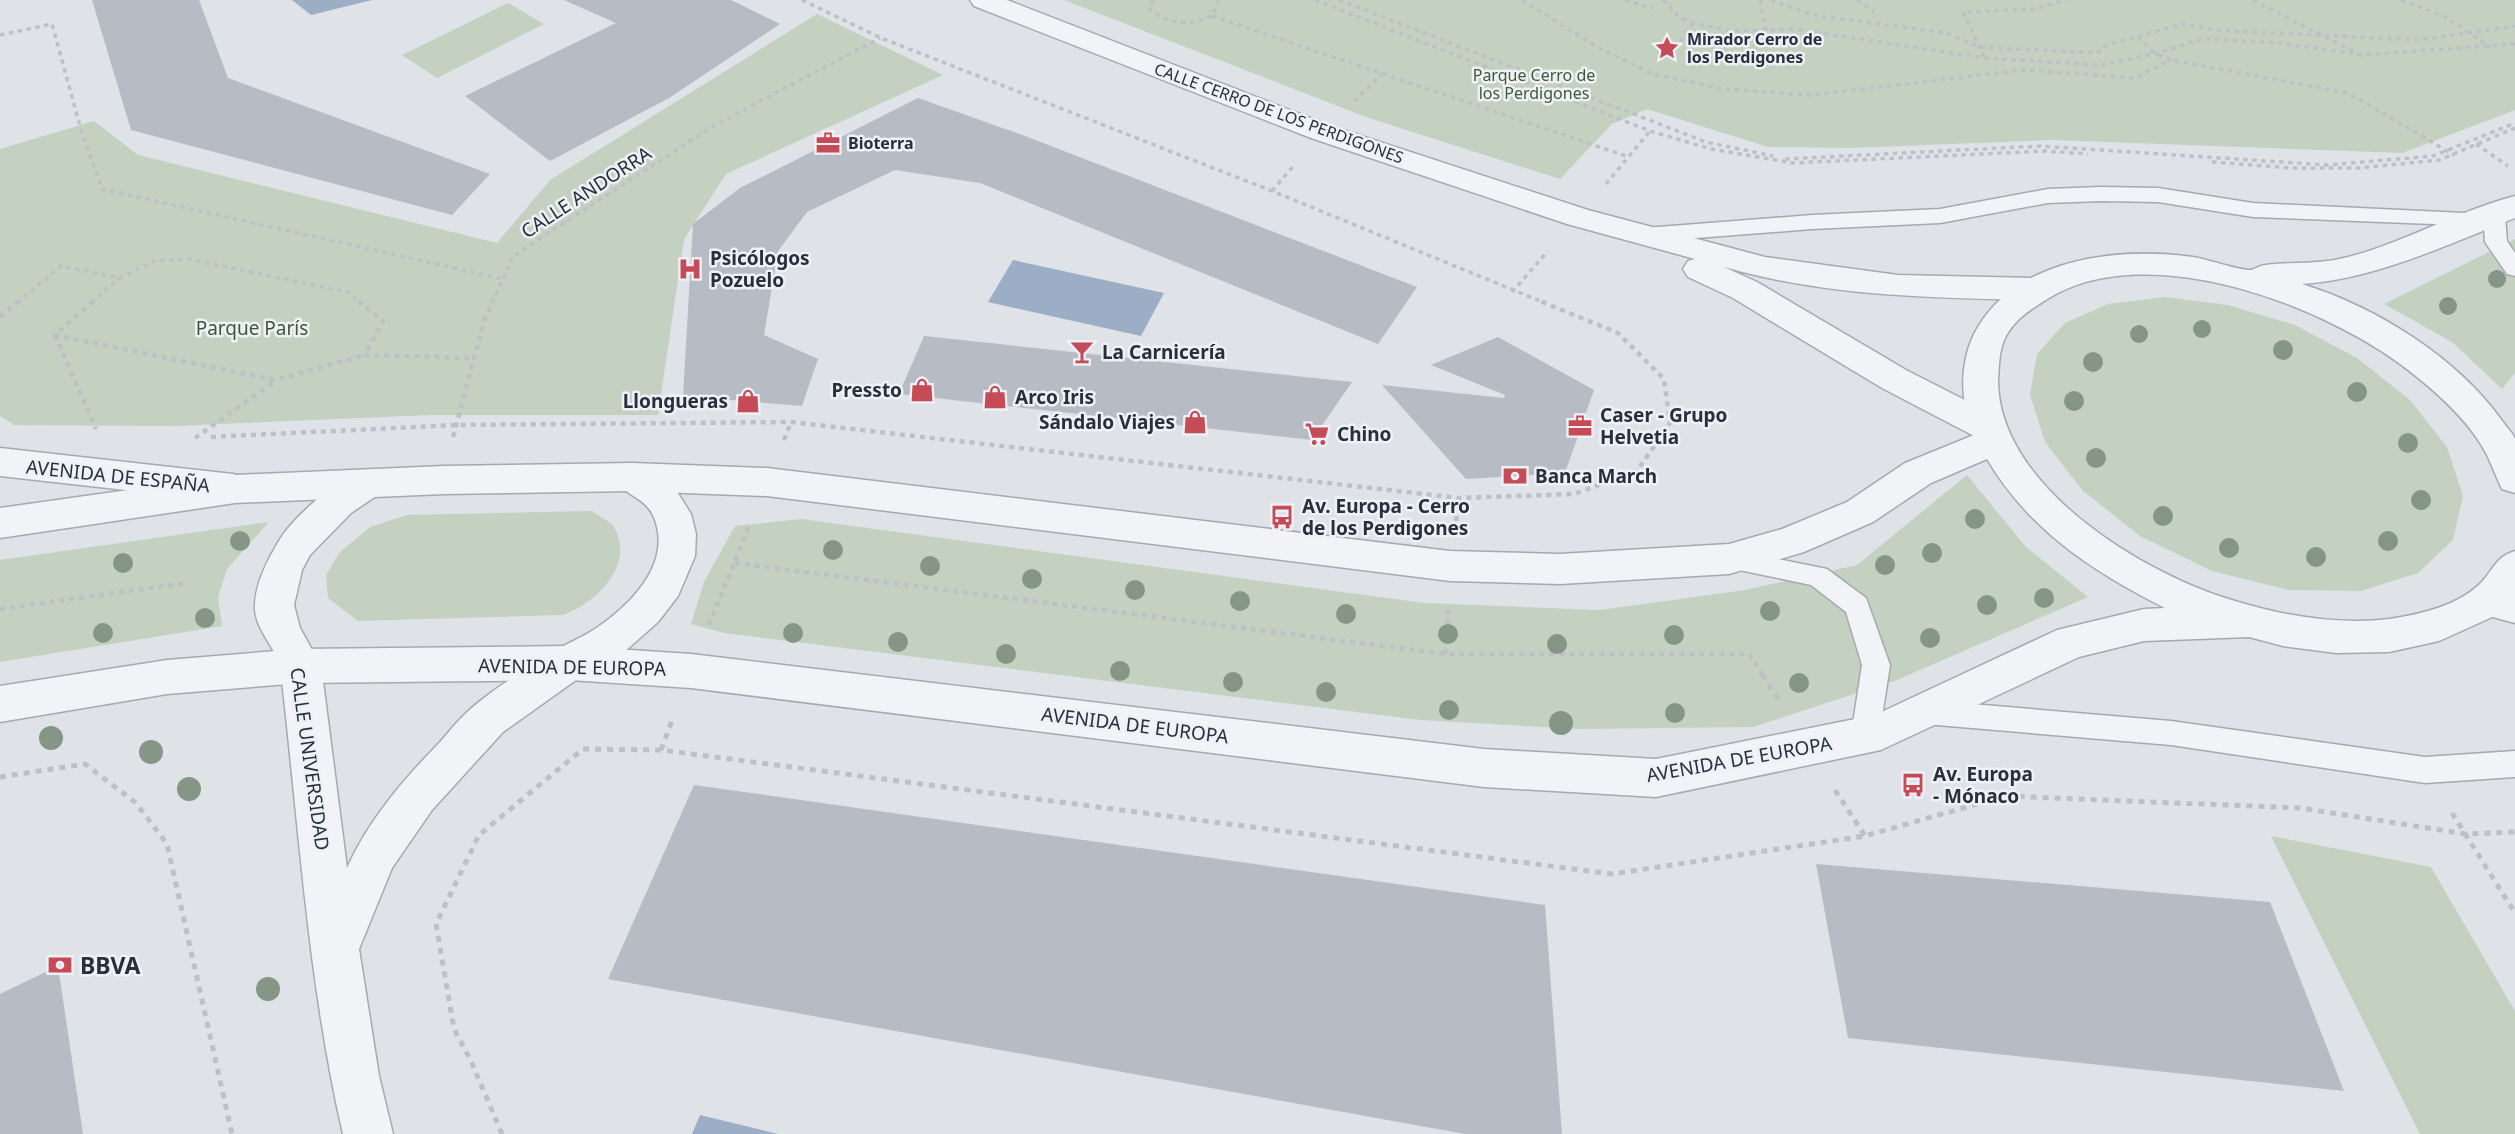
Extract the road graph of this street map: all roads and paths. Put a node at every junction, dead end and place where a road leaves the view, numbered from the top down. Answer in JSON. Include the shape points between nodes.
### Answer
{"nodes":[{"id":1,"x":802,"y":0,"type":"edge"},
{"id":2,"x":984,"y":0,"type":"edge"},
{"id":3,"x":1153,"y":0,"type":"edge"},
{"id":4,"x":1216,"y":0,"type":"edge"},
{"id":5,"x":1315,"y":0,"type":"edge"},
{"id":6,"x":1339,"y":0,"type":"edge"},
{"id":7,"x":1522,"y":0,"type":"edge"},
{"id":8,"x":1625,"y":0,"type":"edge"},
{"id":9,"x":1663,"y":0,"type":"edge"},
{"id":10,"x":1760,"y":0,"type":"edge"},
{"id":11,"x":1771,"y":0,"type":"edge"},
{"id":12,"x":1857,"y":0,"type":"edge"},
{"id":13,"x":2067,"y":0,"type":"edge"},
{"id":14,"x":2253,"y":0,"type":"edge"},
{"id":15,"x":2401,"y":0,"type":"edge"},
{"id":16,"x":1653,"y":8,"type":"dead end"},
{"id":17,"x":1874,"y":12,"type":"dead end"},
{"id":18,"x":1212,"y":16,"type":"junction"},
{"id":19,"x":1693,"y":23,"type":"junction"},
{"id":20,"x":2515,"y":26,"type":"edge"},
{"id":21,"x":1766,"y":30,"type":"junction"},
{"id":22,"x":2471,"y":34,"type":"junction"},
{"id":23,"x":0,"y":35,"type":"edge"},
{"id":24,"x":2137,"y":37,"type":"junction"},
{"id":25,"x":2326,"y":37,"type":"junction"},
{"id":26,"x":881,"y":38,"type":"junction"},
{"id":27,"x":2515,"y":44,"type":"edge"},
{"id":28,"x":1979,"y":47,"type":"junction"},
{"id":29,"x":2491,"y":48,"type":"junction"},
{"id":30,"x":1675,"y":49,"type":"dead end"},
{"id":31,"x":2155,"y":54,"type":"junction"},
{"id":32,"x":2362,"y":55,"type":"junction"},
{"id":33,"x":1984,"y":58,"type":"junction"},
{"id":34,"x":2171,"y":60,"type":"junction"},
{"id":35,"x":2515,"y":126,"type":"edge"},
{"id":36,"x":2476,"y":144,"type":"junction"},
{"id":37,"x":2446,"y":150,"type":"junction"},
{"id":38,"x":2454,"y":155,"type":"junction"},
{"id":39,"x":1629,"y":157,"type":"dead end"},
{"id":40,"x":2515,"y":170,"type":"edge"},
{"id":41,"x":2497,"y":214,"type":"edge"},
{"id":42,"x":1578,"y":217,"type":"junction"},
{"id":43,"x":1645,"y":236,"type":"junction"},
{"id":44,"x":2515,"y":269,"type":"edge"},
{"id":45,"x":2243,"y":277,"type":"junction"},
{"id":46,"x":120,"y":278,"type":"junction"},
{"id":47,"x":503,"y":279,"type":"junction"},
{"id":48,"x":2035,"y":289,"type":"junction"},
{"id":49,"x":0,"y":317,"type":"edge"},
{"id":50,"x":55,"y":335,"type":"junction"},
{"id":51,"x":365,"y":355,"type":"junction"},
{"id":52,"x":473,"y":358,"type":"junction"},
{"id":53,"x":276,"y":380,"type":"junction"},
{"id":54,"x":791,"y":422,"type":"junction"},
{"id":55,"x":456,"y":425,"type":"junction"},
{"id":56,"x":96,"y":430,"type":"dead end"},
{"id":57,"x":1992,"y":434,"type":"junction"},
{"id":58,"x":195,"y":438,"type":"junction"},
{"id":59,"x":182,"y":439,"type":"dead end"},
{"id":60,"x":2511,"y":457,"type":"edge"},
{"id":61,"x":0,"y":462,"type":"edge"},
{"id":62,"x":632,"y":477,"type":"junction"},
{"id":63,"x":444,"y":480,"type":"junction"},
{"id":64,"x":767,"y":482,"type":"junction"},
{"id":65,"x":366,"y":484,"type":"junction"},
{"id":66,"x":235,"y":489,"type":"junction"},
{"id":67,"x":0,"y":523,"type":"edge"},
{"id":68,"x":1729,"y":559,"type":"junction"},
{"id":69,"x":735,"y":562,"type":"junction"},
{"id":70,"x":2515,"y":566,"type":"edge"},
{"id":71,"x":186,"y":583,"type":"dead end"},
{"id":72,"x":2501,"y":604,"type":"edge"},
{"id":73,"x":0,"y":609,"type":"edge"},
{"id":74,"x":2246,"y":622,"type":"junction"},
{"id":75,"x":1749,"y":654,"type":"dead end"},
{"id":76,"x":569,"y":663,"type":"junction"},
{"id":77,"x":301,"y":666,"type":"junction"},
{"id":78,"x":691,"y":671,"type":"junction"},
{"id":79,"x":0,"y":704,"type":"edge"},
{"id":80,"x":1925,"y":712,"type":"junction"},
{"id":81,"x":1865,"y":736,"type":"junction"},
{"id":82,"x":661,"y":750,"type":"junction"},
{"id":83,"x":2515,"y":764,"type":"edge"},
{"id":84,"x":2425,"y":770,"type":"junction"},
{"id":85,"x":0,"y":777,"type":"edge"},
{"id":86,"x":2515,"y":832,"type":"edge"},
{"id":87,"x":2466,"y":834,"type":"junction"},
{"id":88,"x":2515,"y":913,"type":"edge"},
{"id":89,"x":336,"y":949,"type":"junction"},
{"id":90,"x":232,"y":1134,"type":"edge"},
{"id":91,"x":368,"y":1134,"type":"edge"},
{"id":92,"x":502,"y":1134,"type":"edge"}],
"edges":[{"from":1,"to":26,"type":"path"},
{"from":2,"to":42,"type":"street","name":"CALLE CERRO DE LOS PERDIGONES","via":[[1321,132]]},
{"from":3,"to":18,"type":"path","via":[[1149,9],[1164,22],[1190,25]]},
{"from":4,"to":18,"type":"path"},
{"from":5,"to":38,"type":"path","via":[[1650,131],[1711,149],[1793,163],[2045,151],[2291,168],[2360,168]]},
{"from":6,"to":37,"type":"path","via":[[1706,142],[1785,159],[2040,146],[2327,164],[2433,156]]},
{"from":7,"to":34,"type":"path","via":[[1599,48],[1653,74],[1724,89],[1811,95],[2024,70],[2133,78]]},
{"from":8,"to":16,"type":"path"},
{"from":9,"to":19,"type":"path","via":[[1678,16]]},
{"from":10,"to":21,"type":"path"},
{"from":11,"to":28,"type":"path","via":[[1812,15],[1947,33]]},
{"from":12,"to":17,"type":"path"},
{"from":13,"to":28,"type":"path","via":[[2035,9],[1963,12]]},
{"from":14,"to":25,"type":"path"},
{"from":15,"to":22,"type":"path","via":[[2446,17]]},
{"from":18,"to":39,"type":"path"},
{"from":19,"to":21,"type":"path","via":[[1732,31]]},
{"from":19,"to":30,"type":"path"},
{"from":20,"to":22,"type":"path"},
{"from":21,"to":33,"type":"path","via":[[1794,29]]},
{"from":22,"to":25,"type":"path","via":[[2417,40]]},
{"from":22,"to":29,"type":"path"},
{"from":23,"to":47,"type":"path","via":[[52,24],[102,189]]},
{"from":24,"to":25,"type":"path","via":[[2183,24]]},
{"from":24,"to":28,"type":"path","via":[[2106,45],[2097,53]]},
{"from":24,"to":31,"type":"path"},
{"from":25,"to":32,"type":"path"},
{"from":26,"to":47,"type":"path","name":"CALLE ANDORRA","via":[[715,125],[513,256]]},
{"from":26,"to":54,"type":"path","via":[[1618,333],[1664,379],[1671,423],[1637,471],[1574,494],[1459,498]]},
{"from":27,"to":29,"type":"path"},
{"from":28,"to":33,"type":"path"},
{"from":29,"to":32,"type":"path"},
{"from":31,"to":32,"type":"path","via":[[2202,39],[2280,43]]},
{"from":31,"to":33,"type":"path","via":[[2101,65]]},
{"from":31,"to":34,"type":"path"},
{"from":34,"to":37,"type":"path","via":[[2348,93]]},
{"from":35,"to":36,"type":"path"},
{"from":35,"to":37,"type":"path"},
{"from":36,"to":38,"type":"path"},
{"from":36,"to":40,"type":"path"},
{"from":37,"to":38,"type":"path"},
{"from":41,"to":43,"type":"lane","via":[[2253,210],[2158,195],[2101,194],[2048,196],[1940,216]]},
{"from":41,"to":44,"type":"lane","via":[[2496,242]]},
{"from":41,"to":45,"type":"street","via":[[2335,271]]},
{"from":42,"to":43,"type":"street","name":"CALLE CERRO DE LOS PERDIGONES"},
{"from":42,"to":57,"type":"street","name":"CALLE CERRO DE LOS PERDIGONES","via":[[1745,290]]},
{"from":43,"to":48,"type":"street","name":"CALLE CERRO DE LOS PERDIGONES","via":[[1765,268],[1898,286]]},
{"from":45,"to":48,"type":"street","via":[[2183,267],[2127,265],[2077,273]]},
{"from":45,"to":60,"type":"street","via":[[2304,296],[2363,324],[2417,358],[2463,399]]},
{"from":46,"to":49,"type":"path","via":[[61,265]]},
{"from":46,"to":50,"type":"path"},
{"from":46,"to":51,"type":"path","via":[[154,261],[187,259],[348,292],[383,321]]},
{"from":47,"to":52,"type":"path","name":"CALLE ANDORRA"},
{"from":48,"to":57,"type":"street","via":[[2004,314],[1984,346],[1979,384]]},
{"from":50,"to":53,"type":"path"},
{"from":50,"to":56,"type":"path"},
{"from":51,"to":52,"type":"path"},
{"from":51,"to":53,"type":"path"},
{"from":52,"to":55,"type":"path","name":"CALLE ANDORRA"},
{"from":53,"to":58,"type":"path"},
{"from":54,"to":55,"type":"path"},
{"from":54,"to":64,"type":"path"},
{"from":55,"to":58,"type":"path"},
{"from":55,"to":63,"type":"path","name":"CALLE ANDORRA"},
{"from":57,"to":68,"type":"street","via":[[1918,473],[1860,512],[1791,541]]},
{"from":57,"to":74,"type":"street","via":[[2031,494],[2089,546],[2162,590]]},
{"from":58,"to":59,"type":"path"},
{"from":61,"to":66,"type":"street","name":"AVENIDA DE ESPAÑA"},
{"from":62,"to":63,"type":"street"},
{"from":62,"to":64,"type":"street"},
{"from":62,"to":76,"type":"street","via":[[658,492],[672,514],[676,556],[664,585],[644,611],[609,641]]},
{"from":63,"to":65,"type":"street"},
{"from":64,"to":68,"type":"street","via":[[1450,566],[1560,569]]},
{"from":64,"to":69,"type":"path"},
{"from":65,"to":66,"type":"street"},
{"from":65,"to":77,"type":"street","name":"CALLE UNIVERSIDAD","via":[[338,503],[297,544],[283,569],[274,605],[281,631]]},
{"from":66,"to":67,"type":"street"},
{"from":68,"to":81,"type":"lane","via":[[1818,576],[1857,606],[1876,666]]},
{"from":69,"to":75,"type":"path","via":[[1446,654]]},
{"from":69,"to":78,"type":"path"},
{"from":70,"to":72,"type":"street"},
{"from":71,"to":73,"type":"path"},
{"from":72,"to":74,"type":"street","via":[[2426,631],[2341,638]]},
{"from":74,"to":80,"type":"street","name":"AVENIDA DE EUROPA","via":[[2144,625],[2071,642]]},
{"from":76,"to":77,"type":"street","name":"AVENIDA DE EUROPA"},
{"from":76,"to":78,"type":"street","name":"AVENIDA DE EUROPA"},
{"from":76,"to":89,"type":"street","via":[[488,719],[417,796],[374,856]]},
{"from":77,"to":79,"type":"street","name":"AVENIDA DE EUROPA","via":[[167,677]]},
{"from":77,"to":89,"type":"street","name":"CALLE UNIVERSIDAD"},
{"from":78,"to":81,"type":"street","name":"AVENIDA DE EUROPA","via":[[1484,768],[1656,778]]},
{"from":78,"to":82,"type":"path"},
{"from":80,"to":81,"type":"street","name":"AVENIDA DE EUROPA"},
{"from":80,"to":84,"type":"lane","via":[[2171,733]]},
{"from":82,"to":87,"type":"path","via":[[1612,874],[1865,836],[2005,796],[2300,808]]},
{"from":82,"to":92,"type":"path","via":[[583,749],[479,835],[436,924],[454,1029]]},
{"from":83,"to":84,"type":"lane"},
{"from":84,"to":87,"type":"path"},
{"from":85,"to":90,"type":"path","via":[[86,764],[136,803],[167,844]]},
{"from":86,"to":87,"type":"path"},
{"from":87,"to":88,"type":"path"},
{"from":89,"to":91,"type":"street","name":"CALLE UNIVERSIDAD","via":[[354,1076]]}]}
